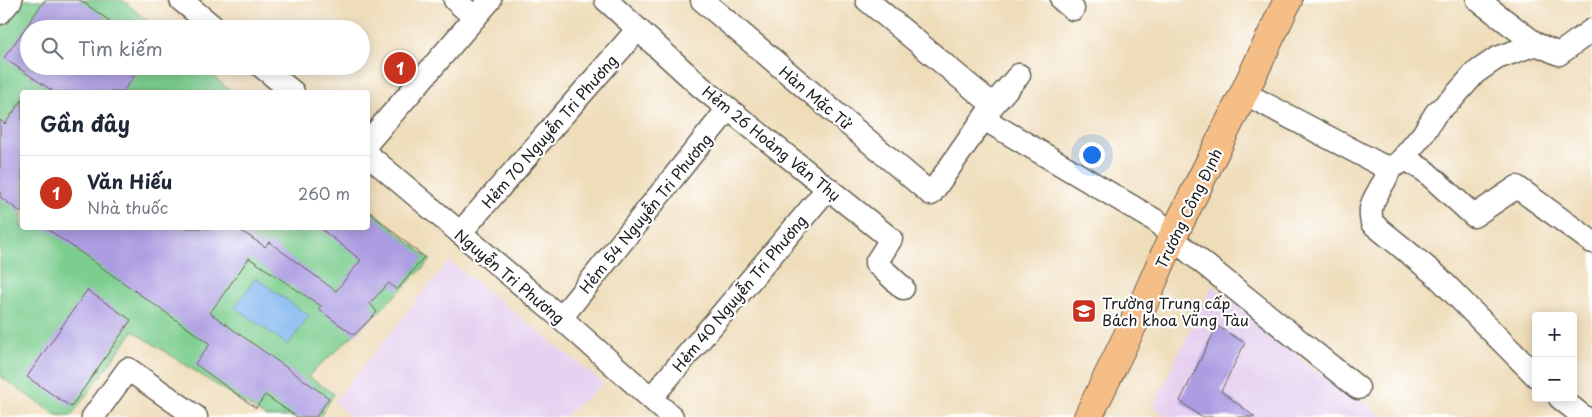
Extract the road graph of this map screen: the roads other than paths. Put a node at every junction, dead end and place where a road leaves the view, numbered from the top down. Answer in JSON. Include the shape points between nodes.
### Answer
{"nodes":[{"id":1,"x":11,"y":0,"type":"edge"},
{"id":2,"x":181,"y":0,"type":"edge"},
{"id":3,"x":455,"y":0,"type":"edge"},
{"id":4,"x":490,"y":0,"type":"edge"},
{"id":5,"x":606,"y":0,"type":"edge"},
{"id":6,"x":702,"y":0,"type":"edge"},
{"id":7,"x":867,"y":0,"type":"edge"},
{"id":8,"x":1288,"y":0,"type":"edge"},
{"id":9,"x":1478,"y":0,"type":"edge"},
{"id":10,"x":0,"y":13,"type":"edge"},
{"id":11,"x":476,"y":18,"type":"junction"},
{"id":12,"x":205,"y":20,"type":"edge"},
{"id":13,"x":638,"y":29,"type":"junction"},
{"id":14,"x":1592,"y":30,"type":"edge"},
{"id":15,"x":1536,"y":44,"type":"junction"},
{"id":16,"x":272,"y":75,"type":"edge"},
{"id":17,"x":1019,"y":75,"type":"dead end"},
{"id":18,"x":291,"y":90,"type":"edge"},
{"id":19,"x":1244,"y":93,"type":"junction"},
{"id":20,"x":728,"y":109,"type":"junction"},
{"id":21,"x":988,"y":112,"type":"junction"},
{"id":22,"x":370,"y":140,"type":"edge"},
{"id":23,"x":370,"y":157,"type":"edge"},
{"id":24,"x":1397,"y":162,"type":"junction"},
{"id":25,"x":828,"y":188,"type":"junction"},
{"id":26,"x":460,"y":233,"type":"junction"},
{"id":27,"x":1172,"y":238,"type":"junction"},
{"id":28,"x":1592,"y":242,"type":"edge"},
{"id":29,"x":903,"y":288,"type":"dead end"},
{"id":30,"x":561,"y":318,"type":"junction"},
{"id":31,"x":1532,"y":372,"type":"edge"},
{"id":32,"x":1358,"y":388,"type":"dead end"},
{"id":33,"x":651,"y":398,"type":"junction"},
{"id":34,"x":1565,"y":402,"type":"edge"},
{"id":35,"x":93,"y":417,"type":"edge"},
{"id":36,"x":196,"y":417,"type":"edge"},
{"id":37,"x":672,"y":417,"type":"edge"},
{"id":38,"x":1088,"y":417,"type":"edge"},
{"id":39,"x":1584,"y":417,"type":"edge"}],
"edges":[{"from":1,"to":10,"type":"street"},
{"from":2,"to":12,"type":"street"},
{"from":3,"to":11,"type":"street"},
{"from":4,"to":11,"type":"street"},
{"from":5,"to":13,"type":"street","name":"Hẻm 26 Hoàng Văn Thụ"},
{"from":6,"to":21,"type":"street","name":"Hàn Mặc Tử","via":[[931,194]]},
{"from":7,"to":21,"type":"street"},
{"from":8,"to":19,"type":"main road","name":"Trương Công Định"},
{"from":9,"to":15,"type":"street"},
{"from":11,"to":22,"type":"street"},
{"from":13,"to":20,"type":"street","name":"Hẻm 26 Hoàng Văn Thụ"},
{"from":13,"to":26,"type":"street","name":"Hẻm 70 Nguyễn Tri Phương"},
{"from":14,"to":15,"type":"street","via":[[1559,54]]},
{"from":15,"to":24,"type":"street","via":[[1497,58],[1474,73],[1436,113],[1423,134]]},
{"from":16,"to":18,"type":"street"},
{"from":17,"to":21,"type":"street"},
{"from":19,"to":24,"type":"street","via":[[1380,165]]},
{"from":19,"to":27,"type":"main road","name":"Trương Công Định"},
{"from":20,"to":25,"type":"street","name":"Hẻm 26 Hoàng Văn Thụ"},
{"from":20,"to":30,"type":"street","name":"Hẻm 54 Nguyễn Tri Phương"},
{"from":21,"to":27,"type":"street","via":[[1158,222]]},
{"from":23,"to":26,"type":"street","name":"Nguyễn Tri Phương"},
{"from":24,"to":28,"type":"street","via":[[1425,170],[1474,216],[1517,187]]},
{"from":24,"to":31,"type":"street","via":[[1372,201],[1372,223],[1437,276]]},
{"from":25,"to":29,"type":"street","name":"Hẻm 26 Hoàng Văn Thụ","via":[[891,239],[876,263]]},
{"from":25,"to":33,"type":"street","name":"Hẻm 40 Nguyễn Tri Phương"},
{"from":26,"to":30,"type":"street","name":"Nguyễn Tri Phương"},
{"from":27,"to":32,"type":"street"},
{"from":27,"to":38,"type":"main road","name":"Trương Công Định"},
{"from":30,"to":33,"type":"street","name":"Nguyễn Tri Phương"},
{"from":33,"to":37,"type":"street","name":"Nguyễn Tri Phương"},
{"from":34,"to":39,"type":"street"},
{"from":35,"to":36,"type":"street","via":[[128,369]]}]}
